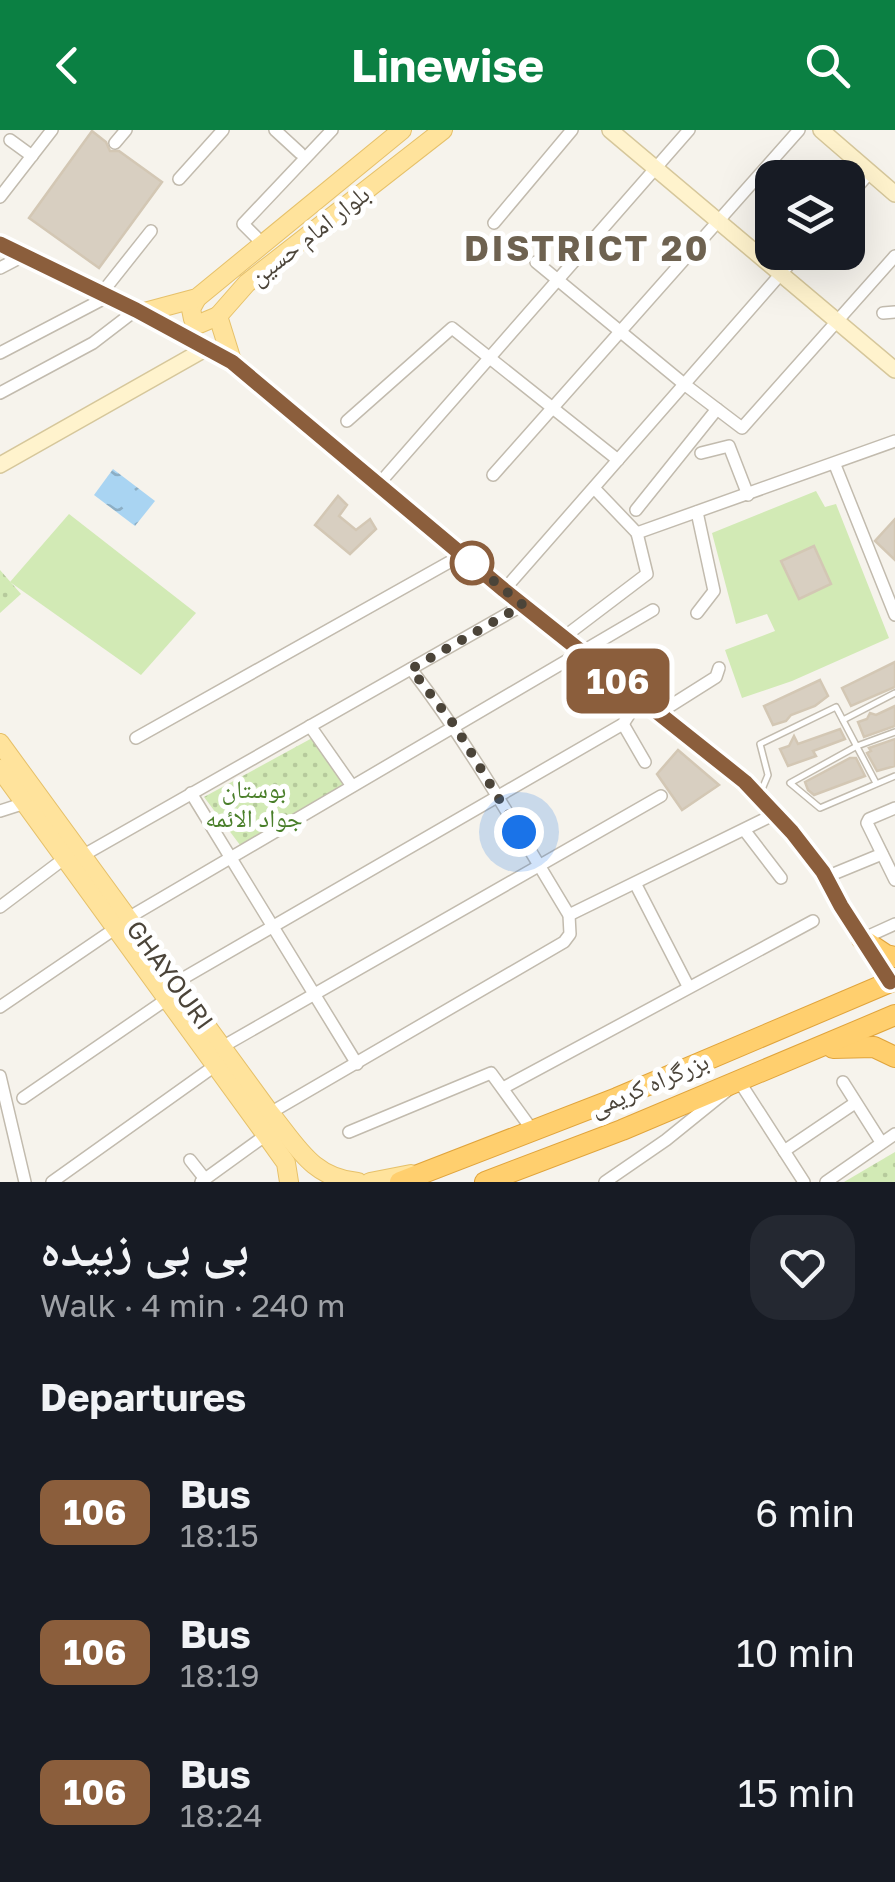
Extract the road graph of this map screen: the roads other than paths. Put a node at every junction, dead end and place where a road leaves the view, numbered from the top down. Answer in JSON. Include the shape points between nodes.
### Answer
{"nodes":[{"id":1,"x":52,"y":130,"type":"edge"},
{"id":2,"x":126,"y":130,"type":"edge"},
{"id":3,"x":223,"y":130,"type":"edge"},
{"id":4,"x":275,"y":130,"type":"edge"},
{"id":5,"x":332,"y":130,"type":"edge"},
{"id":6,"x":402,"y":130,"type":"edge"},
{"id":7,"x":443,"y":130,"type":"edge"},
{"id":8,"x":572,"y":130,"type":"edge"},
{"id":9,"x":610,"y":130,"type":"edge"},
{"id":10,"x":689,"y":130,"type":"edge"},
{"id":11,"x":799,"y":130,"type":"edge"},
{"id":12,"x":821,"y":130,"type":"edge"},
{"id":13,"x":10,"y":140,"type":"dead end"},
{"id":14,"x":115,"y":143,"type":"dead end"},
{"id":15,"x":300,"y":152,"type":"dead end"},
{"id":16,"x":32,"y":156,"type":"junction"},
{"id":17,"x":655,"y":168,"type":"junction"},
{"id":18,"x":870,"y":172,"type":"junction"},
{"id":19,"x":865,"y":178,"type":"edge"},
{"id":20,"x":179,"y":179,"type":"dead end"},
{"id":21,"x":895,"y":194,"type":"edge"},
{"id":22,"x":0,"y":197,"type":"edge"},
{"id":23,"x":718,"y":221,"type":"junction"},
{"id":24,"x":494,"y":223,"type":"dead end"},
{"id":25,"x":151,"y":231,"type":"dead end"},
{"id":26,"x":256,"y":238,"type":"dead end"},
{"id":27,"x":0,"y":244,"type":"edge"},
{"id":28,"x":23,"y":256,"type":"junction"},
{"id":29,"x":536,"y":262,"type":"dead end"},
{"id":30,"x":893,"y":263,"type":"edge"},
{"id":31,"x":0,"y":268,"type":"edge"},
{"id":32,"x":784,"y":270,"type":"edge"},
{"id":33,"x":777,"y":278,"type":"junction"},
{"id":34,"x":558,"y":280,"type":"junction"},
{"id":35,"x":104,"y":295,"type":"junction"},
{"id":36,"x":198,"y":298,"type":"junction"},
{"id":37,"x":139,"y":312,"type":"junction"},
{"id":38,"x":218,"y":316,"type":"junction"},
{"id":39,"x":837,"y":321,"type":"junction"},
{"id":40,"x":620,"y":332,"type":"junction"},
{"id":41,"x":205,"y":349,"type":"junction"},
{"id":42,"x":0,"y":352,"type":"edge"},
{"id":43,"x":489,"y":358,"type":"junction"},
{"id":44,"x":232,"y":362,"type":"junction"},
{"id":45,"x":895,"y":370,"type":"edge"},
{"id":46,"x":684,"y":384,"type":"junction"},
{"id":47,"x":0,"y":392,"type":"edge"},
{"id":48,"x":552,"y":408,"type":"junction"},
{"id":49,"x":717,"y":409,"type":"junction"},
{"id":50,"x":347,"y":420,"type":"dead end"},
{"id":51,"x":895,"y":440,"type":"edge"},
{"id":52,"x":700,"y":453,"type":"dead end"},
{"id":53,"x":618,"y":460,"type":"junction"},
{"id":54,"x":0,"y":465,"type":"edge"},
{"id":55,"x":835,"y":465,"type":"junction"},
{"id":56,"x":493,"y":475,"type":"dead end"},
{"id":57,"x":378,"y":484,"type":"junction"},
{"id":58,"x":594,"y":488,"type":"junction"},
{"id":59,"x":748,"y":495,"type":"junction"},
{"id":60,"x":636,"y":510,"type":"dead end"},
{"id":61,"x":697,"y":512,"type":"junction"},
{"id":62,"x":638,"y":533,"type":"junction"},
{"id":63,"x":462,"y":555,"type":"junction"},
{"id":64,"x":504,"y":590,"type":"junction"},
{"id":65,"x":523,"y":605,"type":"junction"},
{"id":66,"x":653,"y":610,"type":"dead end"},
{"id":67,"x":697,"y":613,"type":"dead end"},
{"id":68,"x":895,"y":615,"type":"edge"},
{"id":69,"x":564,"y":637,"type":"junction"},
{"id":70,"x":582,"y":652,"type":"junction"},
{"id":71,"x":718,"y":668,"type":"dead end"},
{"id":72,"x":411,"y":669,"type":"junction"},
{"id":73,"x":895,"y":693,"type":"edge"},
{"id":74,"x":640,"y":698,"type":"junction"},
{"id":75,"x":659,"y":714,"type":"junction"},
{"id":76,"x":843,"y":720,"type":"junction"},
{"id":77,"x":623,"y":724,"type":"junction"},
{"id":78,"x":310,"y":726,"type":"junction"},
{"id":79,"x":455,"y":726,"type":"junction"},
{"id":80,"x":895,"y":732,"type":"edge"},
{"id":81,"x":136,"y":738,"type":"dead end"},
{"id":82,"x":0,"y":743,"type":"edge"},
{"id":83,"x":857,"y":746,"type":"junction"},
{"id":84,"x":646,"y":762,"type":"dead end"},
{"id":85,"x":0,"y":769,"type":"edge"},
{"id":86,"x":895,"y":776,"type":"edge"},
{"id":87,"x":876,"y":783,"type":"junction"},
{"id":88,"x":352,"y":786,"type":"junction"},
{"id":89,"x":192,"y":794,"type":"junction"},
{"id":90,"x":662,"y":796,"type":"dead end"},
{"id":91,"x":499,"y":797,"type":"junction"},
{"id":92,"x":758,"y":797,"type":"junction"},
{"id":93,"x":25,"y":803,"type":"junction"},
{"id":94,"x":895,"y":808,"type":"edge"},
{"id":95,"x":0,"y":810,"type":"edge"},
{"id":96,"x":774,"y":814,"type":"junction"},
{"id":97,"x":745,"y":831,"type":"junction"},
{"id":98,"x":882,"y":854,"type":"junction"},
{"id":99,"x":74,"y":857,"type":"junction"},
{"id":100,"x":231,"y":858,"type":"junction"},
{"id":101,"x":538,"y":866,"type":"junction"},
{"id":102,"x":826,"y":877,"type":"junction"},
{"id":103,"x":781,"y":878,"type":"dead end"},
{"id":104,"x":895,"y":880,"type":"edge"},
{"id":105,"x":636,"y":885,"type":"junction"},
{"id":106,"x":0,"y":907,"type":"edge"},
{"id":107,"x":569,"y":915,"type":"junction"},
{"id":108,"x":813,"y":921,"type":"dead end"},
{"id":109,"x":122,"y":923,"type":"junction"},
{"id":110,"x":895,"y":924,"type":"edge"},
{"id":111,"x":273,"y":926,"type":"junction"},
{"id":112,"x":862,"y":939,"type":"junction"},
{"id":113,"x":895,"y":957,"type":"edge"},
{"id":114,"x":893,"y":984,"type":"edge"},
{"id":115,"x":688,"y":986,"type":"junction"},
{"id":116,"x":171,"y":990,"type":"junction"},
{"id":117,"x":314,"y":994,"type":"junction"},
{"id":118,"x":0,"y":1007,"type":"edge"},
{"id":119,"x":895,"y":1015,"type":"edge"},
{"id":120,"x":816,"y":1050,"type":"junction"},
{"id":121,"x":219,"y":1056,"type":"junction"},
{"id":122,"x":895,"y":1056,"type":"edge"},
{"id":123,"x":357,"y":1064,"type":"junction"},
{"id":124,"x":0,"y":1076,"type":"edge"},
{"id":125,"x":739,"y":1082,"type":"junction"},
{"id":126,"x":843,"y":1082,"type":"dead end"},
{"id":127,"x":503,"y":1088,"type":"junction"},
{"id":128,"x":23,"y":1098,"type":"dead end"},
{"id":129,"x":617,"y":1098,"type":"junction"},
{"id":130,"x":855,"y":1103,"type":"junction"},
{"id":131,"x":270,"y":1113,"type":"junction"},
{"id":132,"x":532,"y":1130,"type":"junction"},
{"id":133,"x":622,"y":1130,"type":"junction"},
{"id":134,"x":349,"y":1132,"type":"dead end"},
{"id":135,"x":895,"y":1134,"type":"edge"},
{"id":136,"x":266,"y":1135,"type":"junction"},
{"id":137,"x":882,"y":1142,"type":"junction"},
{"id":138,"x":784,"y":1151,"type":"junction"},
{"id":139,"x":190,"y":1160,"type":"dead end"},
{"id":140,"x":432,"y":1170,"type":"junction"},
{"id":141,"x":318,"y":1176,"type":"edge"},
{"id":142,"x":203,"y":1181,"type":"edge"},
{"id":143,"x":24,"y":1182,"type":"edge"},
{"id":144,"x":52,"y":1182,"type":"edge"},
{"id":145,"x":289,"y":1182,"type":"edge"},
{"id":146,"x":358,"y":1182,"type":"edge"},
{"id":147,"x":370,"y":1182,"type":"edge"},
{"id":148,"x":400,"y":1182,"type":"edge"},
{"id":149,"x":485,"y":1182,"type":"edge"},
{"id":150,"x":605,"y":1182,"type":"edge"},
{"id":151,"x":804,"y":1182,"type":"edge"},
{"id":152,"x":826,"y":1182,"type":"edge"}],
"edges":[{"from":1,"to":16,"type":"street"},
{"from":2,"to":14,"type":"street"},
{"from":3,"to":20,"type":"street"},
{"from":4,"to":15,"type":"street"},
{"from":5,"to":26,"type":"street","via":[[243,224]]},
{"from":6,"to":36,"type":"main road","name":"بلوار امام حسین"},
{"from":7,"to":38,"type":"main road","name":"بلوار امام حسین","via":[[247,283]]},
{"from":8,"to":24,"type":"street"},
{"from":9,"to":17,"type":"street"},
{"from":10,"to":17,"type":"street"},
{"from":11,"to":23,"type":"street"},
{"from":12,"to":18,"type":"street"},
{"from":13,"to":16,"type":"street"},
{"from":16,"to":22,"type":"street"},
{"from":17,"to":23,"type":"street"},
{"from":17,"to":34,"type":"street"},
{"from":18,"to":19,"type":"street"},
{"from":18,"to":21,"type":"street"},
{"from":23,"to":33,"type":"street"},
{"from":23,"to":40,"type":"street"},
{"from":25,"to":35,"type":"street"},
{"from":27,"to":28,"type":"main road"},
{"from":28,"to":31,"type":"street"},
{"from":28,"to":35,"type":"main road"},
{"from":29,"to":34,"type":"street"},
{"from":30,"to":39,"type":"street"},
{"from":32,"to":33,"type":"street"},
{"from":33,"to":39,"type":"street"},
{"from":33,"to":46,"type":"street"},
{"from":34,"to":40,"type":"street"},
{"from":34,"to":43,"type":"street"},
{"from":35,"to":37,"type":"main road"},
{"from":35,"to":42,"type":"street"},
{"from":36,"to":37,"type":"main road","name":"بلوار امام حسین"},
{"from":36,"to":38,"type":"main road","via":[[193,319],[200,324]]},
{"from":37,"to":41,"type":"main road"},
{"from":37,"to":47,"type":"street"},
{"from":38,"to":44,"type":"main road"},
{"from":39,"to":45,"type":"street"},
{"from":39,"to":49,"type":"street","via":[[742,428]]},
{"from":40,"to":46,"type":"street"},
{"from":40,"to":48,"type":"street"},
{"from":41,"to":44,"type":"main road"},
{"from":41,"to":54,"type":"street"},
{"from":43,"to":48,"type":"street"},
{"from":43,"to":50,"type":"street","via":[[452,328]]},
{"from":43,"to":57,"type":"street"},
{"from":44,"to":57,"type":"main road"},
{"from":46,"to":49,"type":"street"},
{"from":46,"to":53,"type":"street"},
{"from":48,"to":53,"type":"street"},
{"from":48,"to":56,"type":"street"},
{"from":49,"to":60,"type":"street"},
{"from":51,"to":55,"type":"street"},
{"from":52,"to":59,"type":"street","via":[[729,446]]},
{"from":53,"to":58,"type":"street"},
{"from":55,"to":59,"type":"street"},
{"from":55,"to":68,"type":"street"},
{"from":57,"to":63,"type":"main road"},
{"from":58,"to":62,"type":"street"},
{"from":58,"to":64,"type":"street"},
{"from":59,"to":61,"type":"street"},
{"from":61,"to":62,"type":"street"},
{"from":61,"to":67,"type":"street","via":[[714,592]]},
{"from":62,"to":69,"type":"street","via":[[647,574]]},
{"from":63,"to":64,"type":"main road"},
{"from":63,"to":81,"type":"street"},
{"from":64,"to":65,"type":"main road"},
{"from":65,"to":69,"type":"main road"},
{"from":65,"to":72,"type":"street"},
{"from":66,"to":70,"type":"street"},
{"from":69,"to":70,"type":"main road"},
{"from":70,"to":74,"type":"main road"},
{"from":70,"to":79,"type":"street"},
{"from":71,"to":75,"type":"street","via":[[716,677]]},
{"from":72,"to":78,"type":"street"},
{"from":72,"to":79,"type":"street"},
{"from":73,"to":76,"type":"lane"},
{"from":74,"to":75,"type":"main road"},
{"from":74,"to":77,"type":"street"},
{"from":75,"to":92,"type":"main road"},
{"from":76,"to":83,"type":"lane"},
{"from":76,"to":92,"type":"lane","via":[[836,707],[760,744],[768,776]]},
{"from":77,"to":84,"type":"street"},
{"from":77,"to":91,"type":"street"},
{"from":78,"to":88,"type":"street"},
{"from":78,"to":89,"type":"street"},
{"from":79,"to":88,"type":"street"},
{"from":79,"to":91,"type":"street"},
{"from":80,"to":83,"type":"lane"},
{"from":82,"to":99,"type":"main road","name":"GHAYOURI"},
{"from":83,"to":87,"type":"lane"},
{"from":83,"to":87,"type":"lane","via":[[790,783],[820,808]]},
{"from":85,"to":93,"type":"main road","name":"GHAYOURI"},
{"from":86,"to":87,"type":"lane"},
{"from":88,"to":100,"type":"street"},
{"from":89,"to":99,"type":"street"},
{"from":89,"to":100,"type":"street"},
{"from":90,"to":101,"type":"street"},
{"from":91,"to":101,"type":"street"},
{"from":91,"to":111,"type":"street"},
{"from":92,"to":96,"type":"main road"},
{"from":93,"to":95,"type":"street"},
{"from":93,"to":99,"type":"main road","name":"GHAYOURI"},
{"from":94,"to":98,"type":"street","via":[[869,819]]},
{"from":96,"to":97,"type":"street"},
{"from":96,"to":102,"type":"main road"},
{"from":97,"to":103,"type":"street"},
{"from":97,"to":105,"type":"street"},
{"from":98,"to":102,"type":"street"},
{"from":98,"to":104,"type":"street"},
{"from":99,"to":106,"type":"street"},
{"from":99,"to":109,"type":"main road","name":"GHAYOURI"},
{"from":100,"to":109,"type":"street"},
{"from":100,"to":111,"type":"street"},
{"from":101,"to":107,"type":"street"},
{"from":101,"to":117,"type":"street"},
{"from":102,"to":112,"type":"main road"},
{"from":105,"to":107,"type":"street"},
{"from":105,"to":115,"type":"street"},
{"from":107,"to":123,"type":"street","via":[[564,942]]},
{"from":108,"to":115,"type":"street"},
{"from":109,"to":116,"type":"main road","name":"GHAYOURI"},
{"from":109,"to":118,"type":"street"},
{"from":110,"to":112,"type":"street"},
{"from":111,"to":116,"type":"street"},
{"from":111,"to":117,"type":"street"},
{"from":112,"to":113,"type":"highway"},
{"from":112,"to":114,"type":"main road"},
{"from":114,"to":129,"type":"highway","name":"بزرگراه کریمی"},
{"from":115,"to":127,"type":"street"},
{"from":116,"to":121,"type":"main road","name":"GHAYOURI"},
{"from":116,"to":128,"type":"street"},
{"from":117,"to":121,"type":"street"},
{"from":117,"to":123,"type":"street"},
{"from":119,"to":120,"type":"highway","name":"بزرگراه کریمی"},
{"from":120,"to":122,"type":"highway","via":[[874,1048]]},
{"from":120,"to":125,"type":"highway","name":"بزرگراه کریمی"},
{"from":121,"to":131,"type":"main road","name":"GHAYOURI"},
{"from":121,"to":136,"type":"main road","name":"GHAYOURI"},
{"from":121,"to":144,"type":"street"},
{"from":123,"to":131,"type":"street"},
{"from":124,"to":143,"type":"street"},
{"from":125,"to":133,"type":"highway","name":"بزرگراه کریمی"},
{"from":125,"to":138,"type":"street"},
{"from":125,"to":150,"type":"street"},
{"from":126,"to":130,"type":"street"},
{"from":127,"to":132,"type":"street"},
{"from":127,"to":134,"type":"street","via":[[491,1073]]},
{"from":129,"to":132,"type":"highway","name":"بزرگراه کریمی"},
{"from":129,"to":133,"type":"highway","via":[[628,1112]]},
{"from":130,"to":137,"type":"street"},
{"from":130,"to":138,"type":"street"},
{"from":131,"to":141,"type":"main road","name":"GHAYOURI"},
{"from":132,"to":140,"type":"highway","name":"بزرگراه کریمی"},
{"from":133,"to":149,"type":"highway","name":"بزرگراه کریمی"},
{"from":135,"to":137,"type":"street"},
{"from":136,"to":142,"type":"street"},
{"from":136,"to":145,"type":"main road","name":"GHAYOURI","via":[[286,1163]]},
{"from":137,"to":152,"type":"street"},
{"from":138,"to":151,"type":"street"},
{"from":139,"to":142,"type":"street"},
{"from":140,"to":147,"type":"main road"},
{"from":140,"to":148,"type":"highway","name":"بزرگراه کریمی"},
{"from":141,"to":146,"type":"main road","name":"GHAYOURI"}]}
